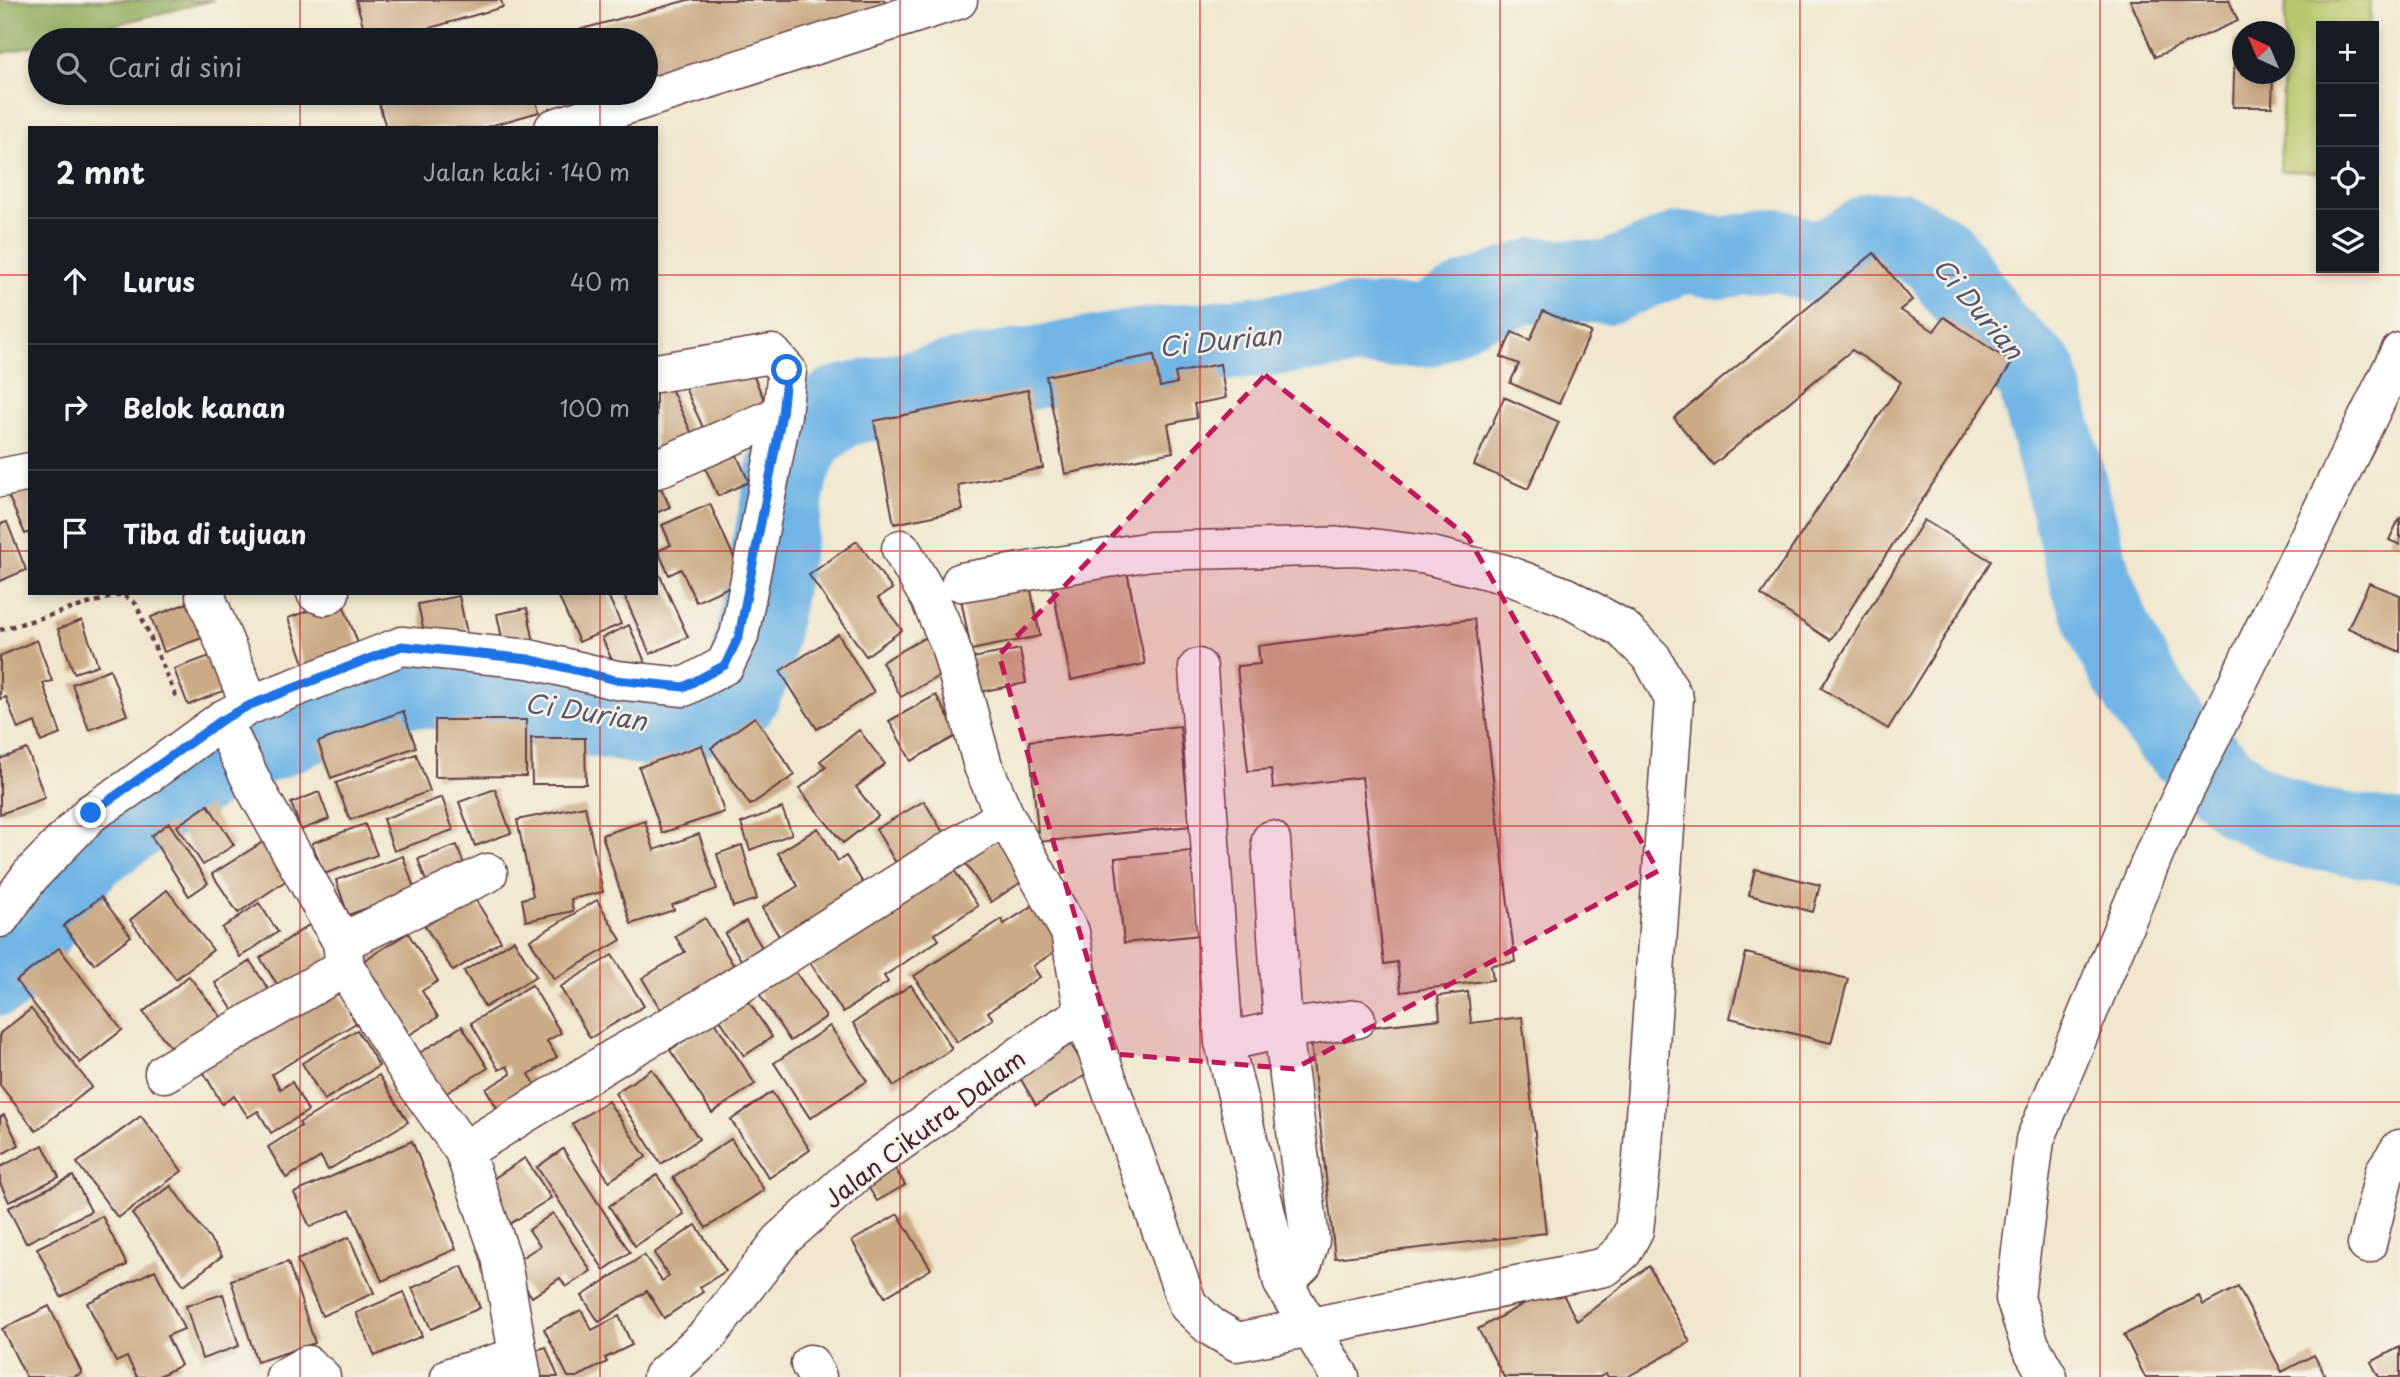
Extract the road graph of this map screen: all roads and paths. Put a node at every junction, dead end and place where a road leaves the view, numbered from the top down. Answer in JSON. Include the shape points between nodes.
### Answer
{"nodes":[{"id":1,"x":958,"y":0,"type":"edge"},
{"id":2,"x":658,"y":95,"type":"edge"},
{"id":3,"x":627,"y":105,"type":"edge"},
{"id":4,"x":560,"y":126,"type":"edge"},
{"id":5,"x":2400,"y":352,"type":"edge"},
{"id":6,"x":658,"y":373,"type":"edge"},
{"id":7,"x":782,"y":414,"type":"junction"},
{"id":8,"x":658,"y":468,"type":"edge"},
{"id":9,"x":28,"y":472,"type":"edge"},
{"id":10,"x":0,"y":478,"type":"edge"},
{"id":11,"x":901,"y":549,"type":"dead end"},
{"id":12,"x":961,"y":582,"type":"dead end"},
{"id":13,"x":119,"y":595,"type":"edge"},
{"id":14,"x":123,"y":595,"type":"edge"},
{"id":15,"x":205,"y":595,"type":"edge"},
{"id":16,"x":0,"y":630,"type":"edge"},
{"id":17,"x":1198,"y":668,"type":"dead end"},
{"id":18,"x":223,"y":725,"type":"junction"},
{"id":19,"x":1004,"y":816,"type":"junction"},
{"id":20,"x":1271,"y":840,"type":"dead end"},
{"id":21,"x":488,"y":873,"type":"dead end"},
{"id":22,"x":0,"y":918,"type":"edge"},
{"id":23,"x":344,"y":954,"type":"junction"},
{"id":24,"x":1084,"y":1014,"type":"junction"},
{"id":25,"x":1356,"y":1019,"type":"dead end"},
{"id":26,"x":1283,"y":1029,"type":"junction"},
{"id":27,"x":1224,"y":1042,"type":"junction"},
{"id":28,"x":164,"y":1073,"type":"dead end"},
{"id":29,"x":2400,"y":1149,"type":"edge"},
{"id":30,"x":464,"y":1151,"type":"junction"},
{"id":31,"x":2367,"y":1244,"type":"dead end"},
{"id":32,"x":1283,"y":1283,"type":"junction"},
{"id":33,"x":1311,"y":1329,"type":"junction"},
{"id":34,"x":520,"y":1367,"type":"edge"},
{"id":35,"x":285,"y":1377,"type":"edge"},
{"id":36,"x":321,"y":1377,"type":"edge"},
{"id":37,"x":450,"y":1377,"type":"edge"},
{"id":38,"x":662,"y":1377,"type":"edge"},
{"id":39,"x":1340,"y":1377,"type":"edge"},
{"id":40,"x":2048,"y":1377,"type":"edge"}],
"edges":[{"from":1,"to":2,"type":"street"},
{"from":3,"to":4,"type":"street"},
{"from":5,"to":40,"type":"street","via":[[2156,849],[2035,1140],[2015,1298],[2030,1345]]},
{"from":6,"to":7,"type":"street","via":[[772,354],[787,370]]},
{"from":7,"to":8,"type":"street"},
{"from":7,"to":18,"type":"street","via":[[739,636],[725,665],[684,687],[616,680],[529,659],[402,646]]},
{"from":9,"to":10,"type":"street"},
{"from":11,"to":19,"type":"street","via":[[948,642],[983,766]]},
{"from":12,"to":33,"type":"street","via":[[1151,551],[1356,546],[1427,555],[1504,574],[1566,597],[1622,628],[1652,658],[1674,699],[1642,1159],[1634,1230],[1623,1251],[1605,1267]]},
{"from":13,"to":16,"type":"path"},
{"from":14,"to":18,"type":"path","via":[[136,604]]},
{"from":15,"to":18,"type":"street"},
{"from":17,"to":27,"type":"street"},
{"from":18,"to":22,"type":"street","via":[[91,813],[30,876]]},
{"from":18,"to":23,"type":"street"},
{"from":19,"to":24,"type":"street","via":[[1070,932]]},
{"from":19,"to":30,"type":"street","via":[[702,1008]]},
{"from":20,"to":26,"type":"street"},
{"from":21,"to":23,"type":"street"},
{"from":23,"to":28,"type":"street"},
{"from":23,"to":30,"type":"street","via":[[415,1082]]},
{"from":24,"to":33,"type":"street","via":[[1188,1305],[1210,1326],[1237,1342]]},
{"from":24,"to":38,"type":"street","name":"Jalan Cikutra Dalam","via":[[856,1173],[783,1238],[707,1336]]},
{"from":25,"to":26,"type":"street"},
{"from":26,"to":27,"type":"street"},
{"from":26,"to":32,"type":"street","via":[[1310,1240],[1303,1264]]},
{"from":27,"to":32,"type":"street"},
{"from":29,"to":31,"type":"street","via":[[2385,1171]]},
{"from":30,"to":34,"type":"street","via":[[501,1257]]},
{"from":32,"to":33,"type":"street"},
{"from":33,"to":39,"type":"street"},
{"from":34,"to":37,"type":"street"},
{"from":35,"to":36,"type":"street","via":[[307,1365]]}]}
